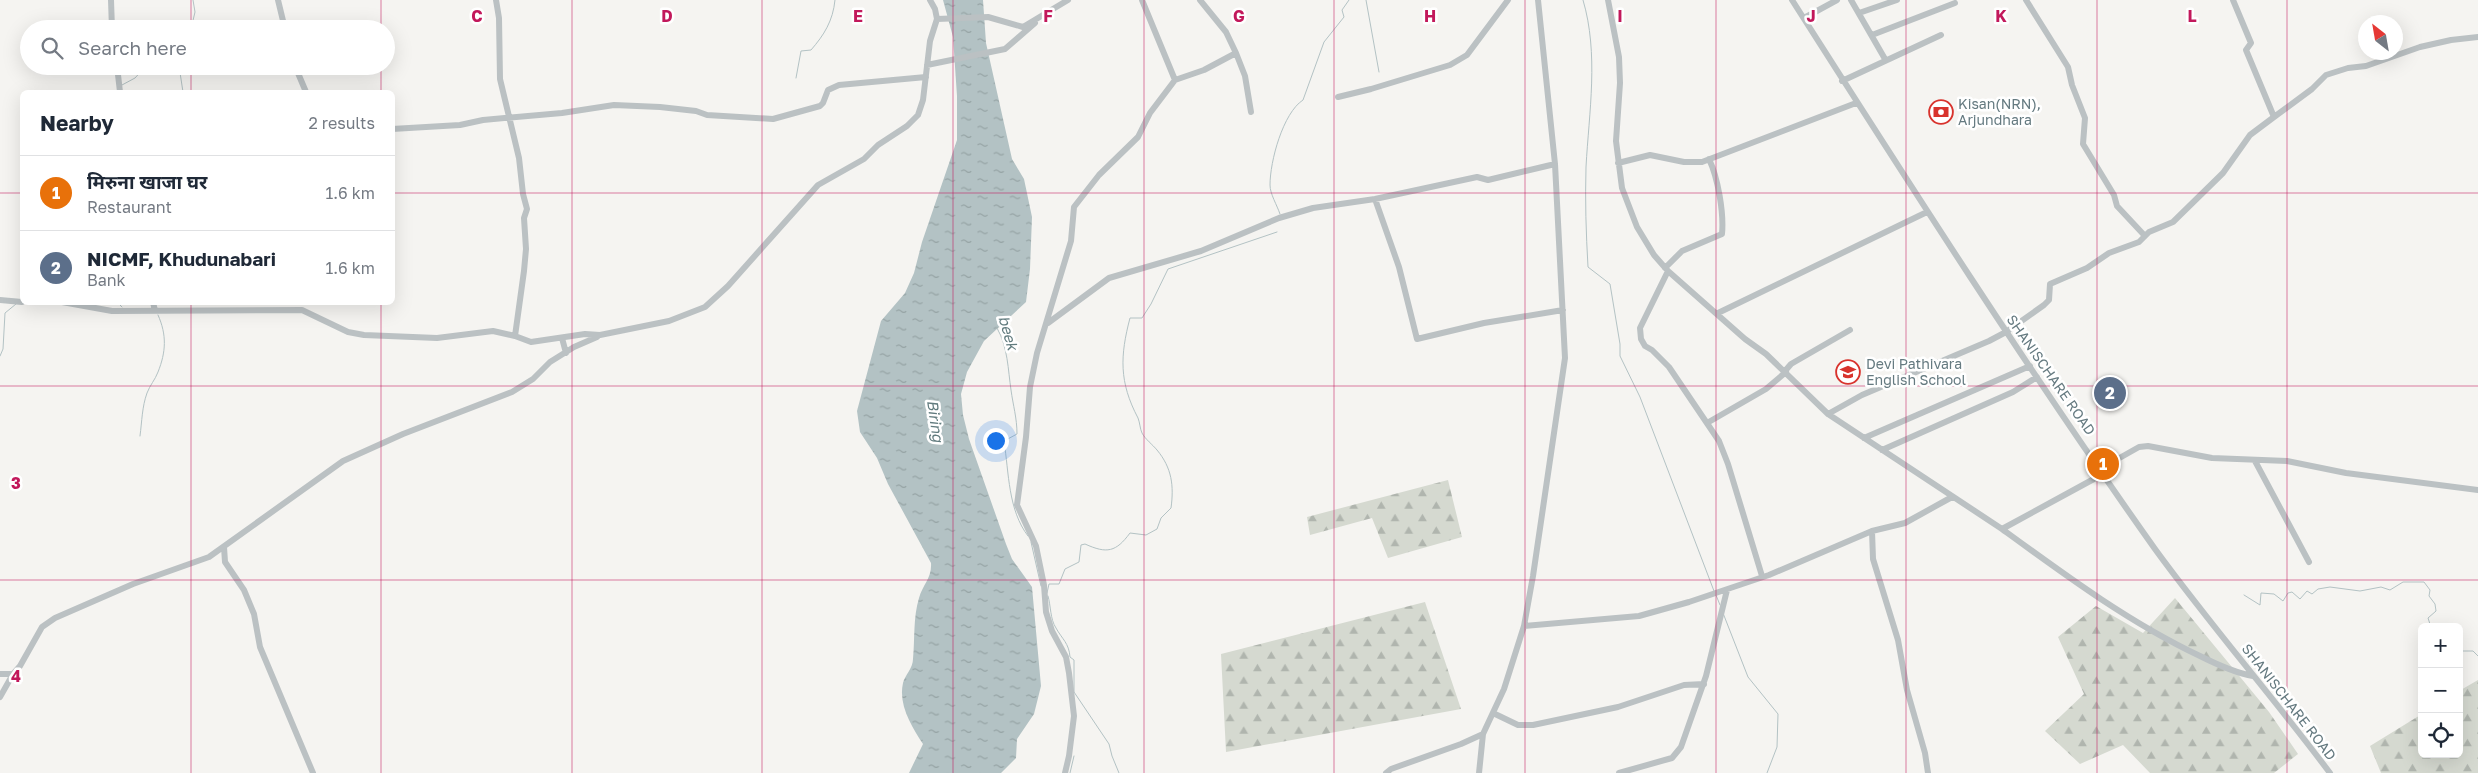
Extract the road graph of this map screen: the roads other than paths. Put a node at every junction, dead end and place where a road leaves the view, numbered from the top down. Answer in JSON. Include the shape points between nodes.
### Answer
{"nodes":[{"id":1,"x":111,"y":0,"type":"edge"},
{"id":2,"x":278,"y":0,"type":"edge"},
{"id":3,"x":496,"y":0,"type":"edge"},
{"id":4,"x":930,"y":0,"type":"edge"},
{"id":5,"x":1068,"y":0,"type":"edge"},
{"id":6,"x":1142,"y":0,"type":"edge"},
{"id":7,"x":1200,"y":0,"type":"edge"},
{"id":8,"x":1508,"y":0,"type":"edge"},
{"id":9,"x":1538,"y":0,"type":"edge"},
{"id":10,"x":1608,"y":0,"type":"edge"},
{"id":11,"x":1792,"y":0,"type":"edge"},
{"id":12,"x":1837,"y":0,"type":"edge"},
{"id":13,"x":1852,"y":0,"type":"edge"},
{"id":14,"x":1897,"y":0,"type":"edge"},
{"id":15,"x":2026,"y":0,"type":"edge"},
{"id":16,"x":2233,"y":0,"type":"edge"},
{"id":17,"x":1955,"y":3,"type":"dead end"},
{"id":18,"x":1859,"y":13,"type":"junction"},
{"id":19,"x":1042,"y":17,"type":"junction"},
{"id":20,"x":1804,"y":18,"type":"junction"},
{"id":21,"x":937,"y":19,"type":"junction"},
{"id":22,"x":112,"y":20,"type":"edge"},
{"id":23,"x":283,"y":20,"type":"edge"},
{"id":24,"x":1941,"y":34,"type":"dead end"},
{"id":25,"x":1872,"y":35,"type":"junction"},
{"id":26,"x":2478,"y":37,"type":"edge"},
{"id":27,"x":1236,"y":53,"type":"junction"},
{"id":28,"x":1885,"y":59,"type":"junction"},
{"id":29,"x":928,"y":64,"type":"junction"},
{"id":30,"x":118,"y":75,"type":"edge"},
{"id":31,"x":299,"y":75,"type":"edge"},
{"id":32,"x":926,"y":77,"type":"junction"},
{"id":33,"x":1176,"y":80,"type":"junction"},
{"id":34,"x":1842,"y":81,"type":"junction"},
{"id":35,"x":120,"y":90,"type":"edge"},
{"id":36,"x":305,"y":90,"type":"edge"},
{"id":37,"x":1338,"y":97,"type":"dead end"},
{"id":38,"x":1856,"y":104,"type":"junction"},
{"id":39,"x":1251,"y":112,"type":"dead end"},
{"id":40,"x":509,"y":117,"type":"junction"},
{"id":41,"x":2274,"y":117,"type":"junction"},
{"id":42,"x":395,"y":129,"type":"edge"},
{"id":43,"x":1709,"y":159,"type":"junction"},
{"id":44,"x":1618,"y":163,"type":"junction"},
{"id":45,"x":1555,"y":164,"type":"junction"},
{"id":46,"x":1375,"y":199,"type":"junction"},
{"id":47,"x":1927,"y":212,"type":"junction"},
{"id":48,"x":2145,"y":236,"type":"junction"},
{"id":49,"x":1667,"y":269,"type":"junction"},
{"id":50,"x":0,"y":300,"type":"edge"},
{"id":51,"x":20,"y":302,"type":"edge"},
{"id":52,"x":79,"y":305,"type":"edge"},
{"id":53,"x":153,"y":305,"type":"edge"},
{"id":54,"x":1563,"y":310,"type":"junction"},
{"id":55,"x":154,"y":312,"type":"junction"},
{"id":56,"x":1718,"y":313,"type":"junction"},
{"id":57,"x":1048,"y":324,"type":"junction"},
{"id":58,"x":1850,"y":330,"type":"dead end"},
{"id":59,"x":2006,"y":332,"type":"junction"},
{"id":60,"x":600,"y":335,"type":"junction"},
{"id":61,"x":515,"y":336,"type":"junction"},
{"id":62,"x":562,"y":338,"type":"junction"},
{"id":63,"x":566,"y":353,"type":"junction"},
{"id":64,"x":2030,"y":366,"type":"junction"},
{"id":65,"x":1786,"y":372,"type":"junction"},
{"id":66,"x":2036,"y":377,"type":"junction"},
{"id":67,"x":1828,"y":414,"type":"junction"},
{"id":68,"x":1707,"y":423,"type":"junction"},
{"id":69,"x":1864,"y":438,"type":"junction"},
{"id":70,"x":1882,"y":450,"type":"junction"},
{"id":71,"x":2255,"y":461,"type":"junction"},
{"id":72,"x":2102,"y":472,"type":"junction"},
{"id":73,"x":2478,"y":490,"type":"edge"},
{"id":74,"x":1952,"y":496,"type":"junction"},
{"id":75,"x":2002,"y":529,"type":"junction"},
{"id":76,"x":1872,"y":531,"type":"junction"},
{"id":77,"x":224,"y":547,"type":"junction"},
{"id":78,"x":2309,"y":562,"type":"dead end"},
{"id":79,"x":1762,"y":576,"type":"junction"},
{"id":80,"x":1727,"y":590,"type":"junction"},
{"id":81,"x":1524,"y":626,"type":"junction"},
{"id":82,"x":0,"y":674,"type":"edge"},
{"id":83,"x":13,"y":674,"type":"junction"},
{"id":84,"x":2253,"y":676,"type":"junction"},
{"id":85,"x":1704,"y":684,"type":"junction"},
{"id":86,"x":0,"y":697,"type":"edge"},
{"id":87,"x":1492,"y":713,"type":"junction"},
{"id":88,"x":1483,"y":734,"type":"junction"},
{"id":89,"x":313,"y":773,"type":"edge"},
{"id":90,"x":1065,"y":773,"type":"edge"},
{"id":91,"x":1386,"y":773,"type":"edge"},
{"id":92,"x":1479,"y":773,"type":"edge"},
{"id":93,"x":1619,"y":773,"type":"edge"},
{"id":94,"x":1928,"y":773,"type":"edge"},
{"id":95,"x":2330,"y":773,"type":"edge"}],
"edges":[{"from":1,"to":22,"type":"street"},
{"from":2,"to":23,"type":"street"},
{"from":3,"to":40,"type":"street","via":[[500,79]]},
{"from":4,"to":21,"type":"street","via":[[936,9]]},
{"from":5,"to":19,"type":"street"},
{"from":6,"to":33,"type":"street"},
{"from":7,"to":27,"type":"street","via":[[1226,32]]},
{"from":8,"to":37,"type":"street","via":[[1467,55],[1450,65]]},
{"from":9,"to":45,"type":"street"},
{"from":10,"to":44,"type":"street","via":[[1619,56]]},
{"from":11,"to":20,"type":"street","name":"SHANISCHARE ROAD"},
{"from":12,"to":20,"type":"street"},
{"from":13,"to":18,"type":"street"},
{"from":14,"to":18,"type":"street"},
{"from":15,"to":48,"type":"street","via":[[2068,67],[2085,118],[2083,144],[2114,195],[2117,206]]},
{"from":16,"to":41,"type":"street","via":[[2251,43],[2246,50]]},
{"from":17,"to":25,"type":"street"},
{"from":18,"to":25,"type":"street"},
{"from":19,"to":21,"type":"street","via":[[1023,26],[988,17]]},
{"from":19,"to":29,"type":"street","via":[[1005,48]]},
{"from":20,"to":34,"type":"street","name":"SHANISCHARE ROAD"},
{"from":21,"to":29,"type":"street"},
{"from":24,"to":28,"type":"street"},
{"from":25,"to":28,"type":"street"},
{"from":26,"to":41,"type":"street","via":[[2420,46],[2366,66],[2326,75]]},
{"from":27,"to":33,"type":"street"},
{"from":27,"to":39,"type":"street","via":[[1245,76]]},
{"from":28,"to":34,"type":"street"},
{"from":29,"to":32,"type":"street"},
{"from":30,"to":35,"type":"street"},
{"from":31,"to":36,"type":"street"},
{"from":32,"to":40,"type":"street","via":[[840,85],[828,90],[820,106],[773,119],[614,105]]},
{"from":32,"to":60,"type":"street","via":[[920,110],[914,120],[878,145],[864,160],[818,185],[706,307],[669,321]]},
{"from":33,"to":57,"type":"street","via":[[1150,114],[1138,137],[1099,175],[1074,207],[1071,241]]},
{"from":34,"to":38,"type":"street","name":"SHANISCHARE ROAD"},
{"from":38,"to":43,"type":"street"},
{"from":38,"to":47,"type":"street","name":"SHANISCHARE ROAD"},
{"from":40,"to":42,"type":"street","via":[[460,125]]},
{"from":40,"to":61,"type":"street","via":[[527,209],[524,218],[524,271]]},
{"from":41,"to":48,"type":"street","via":[[2250,135],[2223,173],[2173,222]]},
{"from":43,"to":44,"type":"street","via":[[1693,163],[1650,155]]},
{"from":43,"to":49,"type":"street","via":[[1717,183],[1722,234],[1682,251]]},
{"from":44,"to":49,"type":"street","via":[[1625,198],[1634,221]]},
{"from":45,"to":46,"type":"street","via":[[1488,180],[1477,177]]},
{"from":45,"to":54,"type":"street"},
{"from":46,"to":54,"type":"street","via":[[1399,267],[1417,339],[1484,323]]},
{"from":46,"to":57,"type":"street","via":[[1314,208],[1279,218],[1200,251],[1109,278]]},
{"from":47,"to":56,"type":"street"},
{"from":47,"to":59,"type":"street","name":"SHANISCHARE ROAD"},
{"from":48,"to":59,"type":"street","via":[[2139,242],[2109,253],[2087,268],[2050,284],[2049,300]]},
{"from":49,"to":56,"type":"street"},
{"from":49,"to":68,"type":"street","via":[[1640,328],[1641,339],[1669,367]]},
{"from":50,"to":51,"type":"street"},
{"from":52,"to":55,"type":"street","via":[[112,311]]},
{"from":53,"to":55,"type":"street"},
{"from":54,"to":81,"type":"street","via":[[1565,358]]},
{"from":55,"to":61,"type":"street","via":[[183,309],[302,310],[348,332],[364,335],[437,338],[493,331]]},
{"from":56,"to":65,"type":"street"},
{"from":57,"to":90,"type":"street","via":[[1037,353],[1030,387],[1017,505],[1036,546],[1046,612],[1068,665],[1074,716]]},
{"from":58,"to":65,"type":"street","via":[[1791,364]]},
{"from":59,"to":64,"type":"street","name":"SHANISCHARE ROAD"},
{"from":59,"to":67,"type":"street"},
{"from":60,"to":62,"type":"street"},
{"from":60,"to":63,"type":"street"},
{"from":61,"to":62,"type":"street","via":[[531,342]]},
{"from":62,"to":63,"type":"street"},
{"from":63,"to":77,"type":"street","via":[[512,392],[343,461]]},
{"from":64,"to":66,"type":"street","name":"SHANISCHARE ROAD"},
{"from":64,"to":69,"type":"street"},
{"from":65,"to":67,"type":"street"},
{"from":65,"to":68,"type":"street","via":[[1766,389]]},
{"from":66,"to":70,"type":"street","via":[[2013,392]]},
{"from":66,"to":72,"type":"street","name":"SHANISCHARE ROAD"},
{"from":67,"to":69,"type":"street"},
{"from":68,"to":79,"type":"street","via":[[1728,464]]},
{"from":69,"to":70,"type":"street"},
{"from":70,"to":74,"type":"street"},
{"from":71,"to":72,"type":"street","via":[[2212,458],[2148,446],[2139,447]]},
{"from":71,"to":73,"type":"street","via":[[2287,461],[2346,473]]},
{"from":71,"to":78,"type":"street"},
{"from":72,"to":75,"type":"street"},
{"from":72,"to":84,"type":"street","name":"SHANISCHARE ROAD","via":[[2156,550]]},
{"from":74,"to":75,"type":"street"},
{"from":74,"to":76,"type":"street","via":[[1904,522]]},
{"from":75,"to":84,"type":"street","via":[[2172,642]]},
{"from":76,"to":79,"type":"street"},
{"from":76,"to":94,"type":"street","via":[[1873,559],[1898,640]]},
{"from":77,"to":83,"type":"street","via":[[208,557],[133,584],[55,618],[42,627]]},
{"from":77,"to":89,"type":"street","via":[[225,562],[244,590],[254,614],[260,647]]},
{"from":79,"to":80,"type":"street"},
{"from":80,"to":81,"type":"street","via":[[1639,616]]},
{"from":80,"to":85,"type":"street"},
{"from":81,"to":87,"type":"street","via":[[1504,689]]},
{"from":82,"to":83,"type":"street"},
{"from":83,"to":86,"type":"street"},
{"from":84,"to":95,"type":"street","name":"SHANISCHARE ROAD"},
{"from":85,"to":87,"type":"street","via":[[1684,685],[1618,707],[1533,725],[1518,725]]},
{"from":85,"to":93,"type":"street","via":[[1681,748],[1672,758]]},
{"from":87,"to":88,"type":"street"},
{"from":88,"to":91,"type":"street"},
{"from":88,"to":92,"type":"street"}]}
